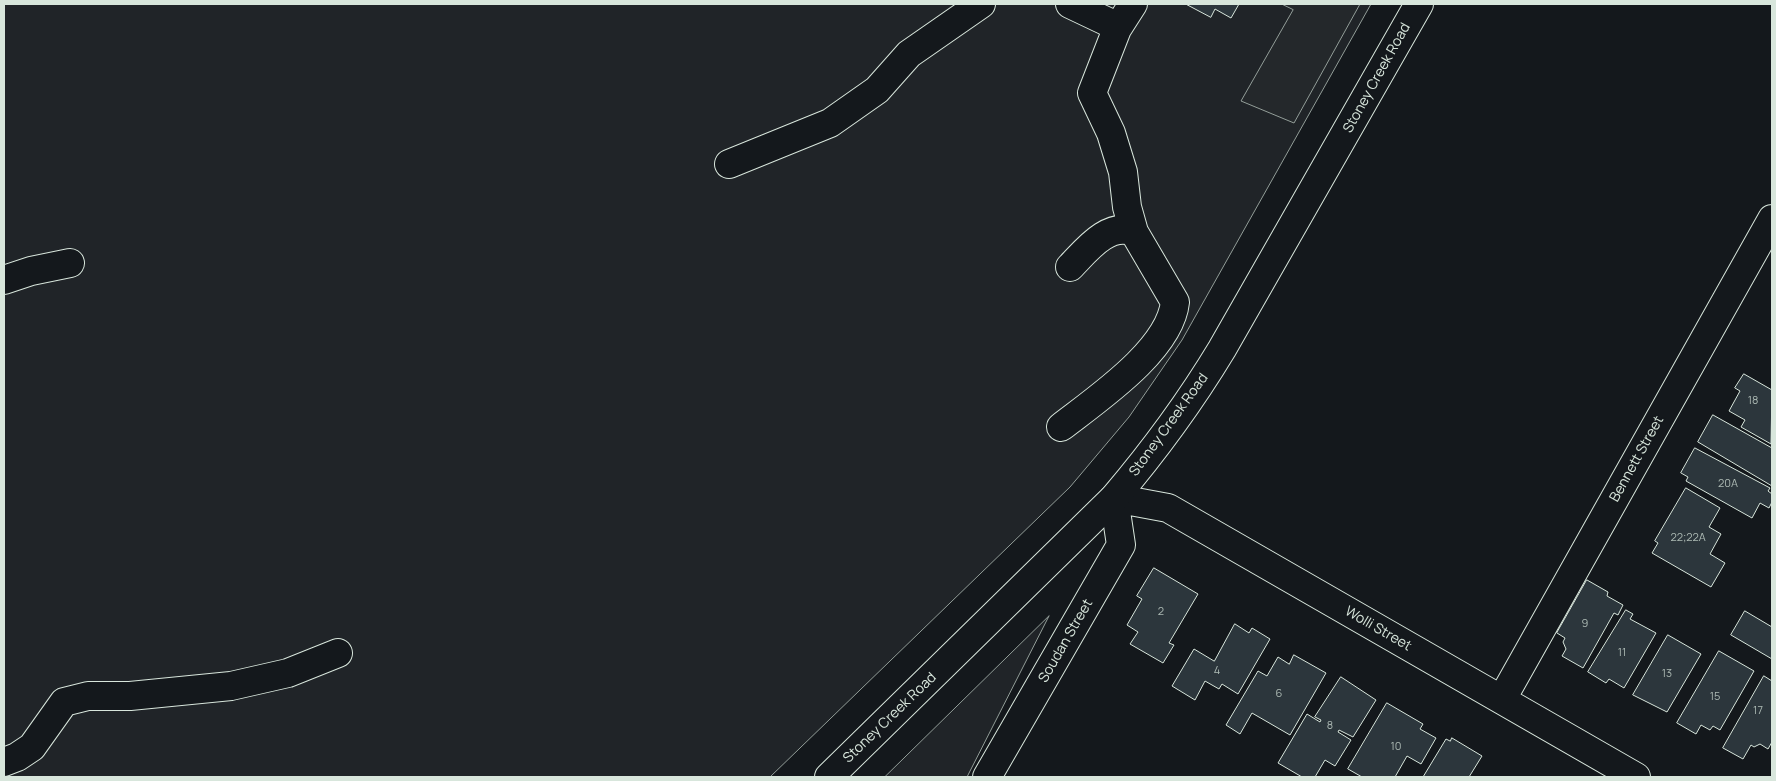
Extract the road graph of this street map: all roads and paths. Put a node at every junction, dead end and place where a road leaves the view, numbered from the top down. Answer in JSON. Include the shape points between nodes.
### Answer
{"nodes":[{"id":1,"x":981,"y":4,"type":"edge"},
{"id":2,"x":1070,"y":4,"type":"edge"},
{"id":3,"x":1133,"y":4,"type":"edge"},
{"id":4,"x":1418,"y":4,"type":"edge"},
{"id":5,"x":1117,"y":29,"type":"junction"},
{"id":6,"x":729,"y":164,"type":"dead end"},
{"id":7,"x":1772,"y":220,"type":"edge"},
{"id":8,"x":1134,"y":232,"type":"junction"},
{"id":9,"x":70,"y":263,"type":"dead end"},
{"id":10,"x":1070,"y":268,"type":"dead end"},
{"id":11,"x":4,"y":280,"type":"edge"},
{"id":12,"x":1062,"y":427,"type":"dead end"},
{"id":13,"x":1114,"y":498,"type":"junction"},
{"id":14,"x":338,"y":653,"type":"dead end"},
{"id":15,"x":1502,"y":699,"type":"junction"},
{"id":16,"x":4,"y":762,"type":"edge"},
{"id":17,"x":22,"y":777,"type":"edge"},
{"id":18,"x":829,"y":777,"type":"edge"},
{"id":19,"x":987,"y":777,"type":"edge"},
{"id":20,"x":1636,"y":777,"type":"edge"}],
"edges":[{"from":1,"to":6,"type":"street","via":[[909,54],[877,90],[830,124]]},
{"from":2,"to":5,"type":"street"},
{"from":3,"to":5,"type":"street"},
{"from":4,"to":13,"type":"street","name":"Stoney Creek Road","via":[[1198,389],[1153,452]]},
{"from":5,"to":8,"type":"street","via":[[1092,93],[1111,133],[1123,172]]},
{"from":7,"to":15,"type":"street","name":"Bennett Street"},
{"from":8,"to":10,"type":"street","via":[[1115,231],[1096,240]]},
{"from":8,"to":12,"type":"street","via":[[1175,302],[1174,312],[1150,350]]},
{"from":9,"to":11,"type":"street"},
{"from":13,"to":15,"type":"street","name":"Wolli Street","via":[[1168,508]]},
{"from":13,"to":18,"type":"street","name":"Stoney Creek Road"},
{"from":13,"to":19,"type":"street","name":"Soudan Street","via":[[1121,545]]},
{"from":14,"to":16,"type":"street","via":[[288,673],[231,686],[130,696],[88,696],[64,702],[32,747]]},
{"from":15,"to":20,"type":"street","name":"Wolli Street"},
{"from":16,"to":17,"type":"street"}]}
